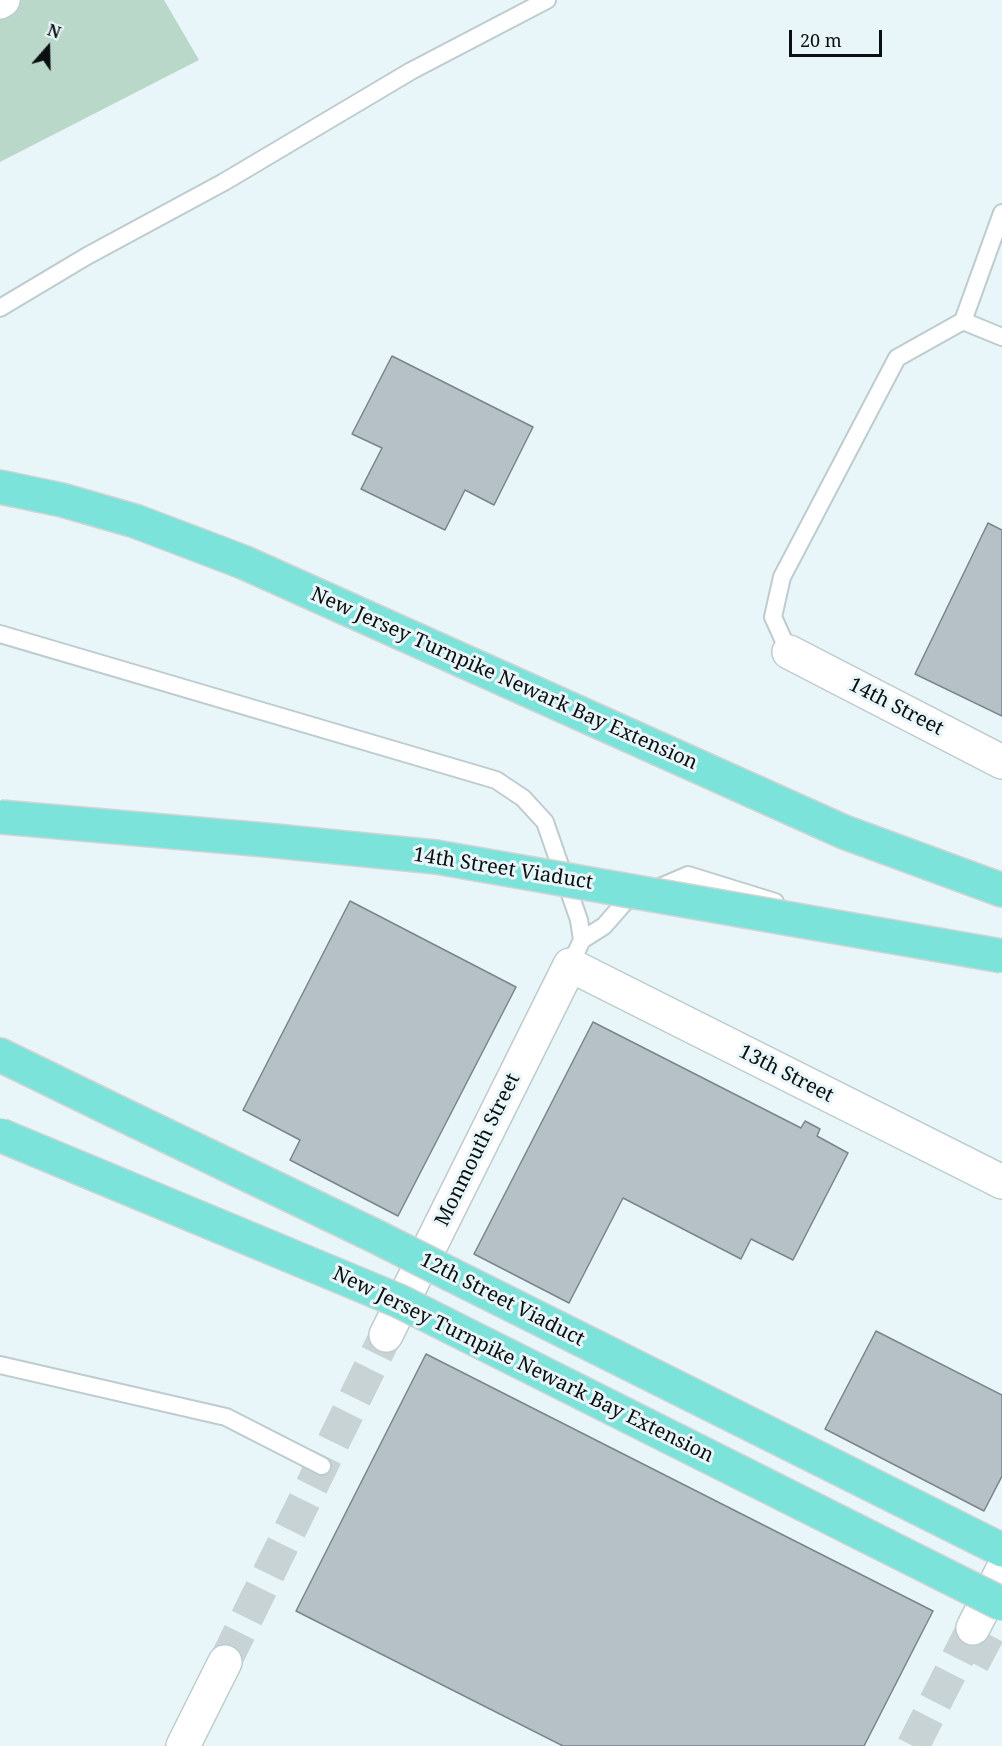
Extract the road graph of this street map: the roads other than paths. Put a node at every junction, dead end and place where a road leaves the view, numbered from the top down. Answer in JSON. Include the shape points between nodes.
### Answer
{"nodes":[{"id":1,"x":547,"y":0,"type":"edge"},
{"id":2,"x":1002,"y":213,"type":"edge"},
{"id":3,"x":0,"y":308,"type":"edge"},
{"id":4,"x":963,"y":321,"type":"junction"},
{"id":5,"x":1002,"y":336,"type":"edge"},
{"id":6,"x":0,"y":487,"type":"edge"},
{"id":7,"x":0,"y":634,"type":"edge"},
{"id":8,"x":789,"y":652,"type":"joint"},
{"id":9,"x":1002,"y":762,"type":"edge"},
{"id":10,"x":0,"y":817,"type":"edge"},
{"id":11,"x":1002,"y":890,"type":"edge"},
{"id":12,"x":790,"y":907,"type":"dead end"},
{"id":13,"x":576,"y":953,"type":"junction"},
{"id":14,"x":1002,"y":956,"type":"edge"},
{"id":15,"x":0,"y":1054,"type":"edge"},
{"id":16,"x":0,"y":1063,"type":"edge"},
{"id":17,"x":115,"y":1111,"type":"junction"},
{"id":18,"x":0,"y":1135,"type":"edge"},
{"id":19,"x":1002,"y":1182,"type":"edge"},
{"id":20,"x":386,"y":1335,"type":"tunnel mouth"},
{"id":21,"x":0,"y":1365,"type":"edge"},
{"id":22,"x":322,"y":1466,"type":"dead end"},
{"id":23,"x":1002,"y":1550,"type":"edge"},
{"id":24,"x":1002,"y":1571,"type":"edge"},
{"id":25,"x":1002,"y":1604,"type":"edge"},
{"id":26,"x":973,"y":1628,"type":"tunnel mouth"},
{"id":27,"x":225,"y":1662,"type":"tunnel mouth"},
{"id":28,"x":183,"y":1746,"type":"edge"}],
"edges":[{"from":1,"to":3,"type":"lane","via":[[411,71]]},
{"from":2,"to":4,"type":"lane"},
{"from":4,"to":5,"type":"lane"},
{"from":4,"to":8,"type":"lane","via":[[897,358],[782,577],[773,617]]},
{"from":6,"to":11,"type":"highway","name":"New Jersey Turnpike Newark Bay Extension","via":[[135,521],[243,562],[844,832]]},
{"from":7,"to":13,"type":"lane","via":[[496,780],[523,798],[544,822],[579,920]]},
{"from":8,"to":9,"type":"street","name":"14th Street"},
{"from":10,"to":14,"type":"highway","name":"14th Street Viaduct","bridge":true,"via":[[436,857]]},
{"from":12,"to":13,"type":"lane","via":[[688,875],[625,902]]},
{"from":13,"to":19,"type":"street","name":"13th Street"},
{"from":13,"to":20,"type":"street","name":"Monmouth Street"},
{"from":15,"to":17,"type":"highway","name":"12th Street Viaduct"},
{"from":16,"to":17,"type":"highway"},
{"from":17,"to":23,"type":"highway","name":"12th Street Viaduct","bridge":true,"via":[[377,1237]]},
{"from":18,"to":25,"type":"highway","name":"New Jersey Turnpike Newark Bay Extension","bridge":true,"via":[[399,1301]]},
{"from":21,"to":22,"type":"lane","via":[[226,1416]]},
{"from":24,"to":26,"type":"street"},
{"from":27,"to":28,"type":"street"}]}
